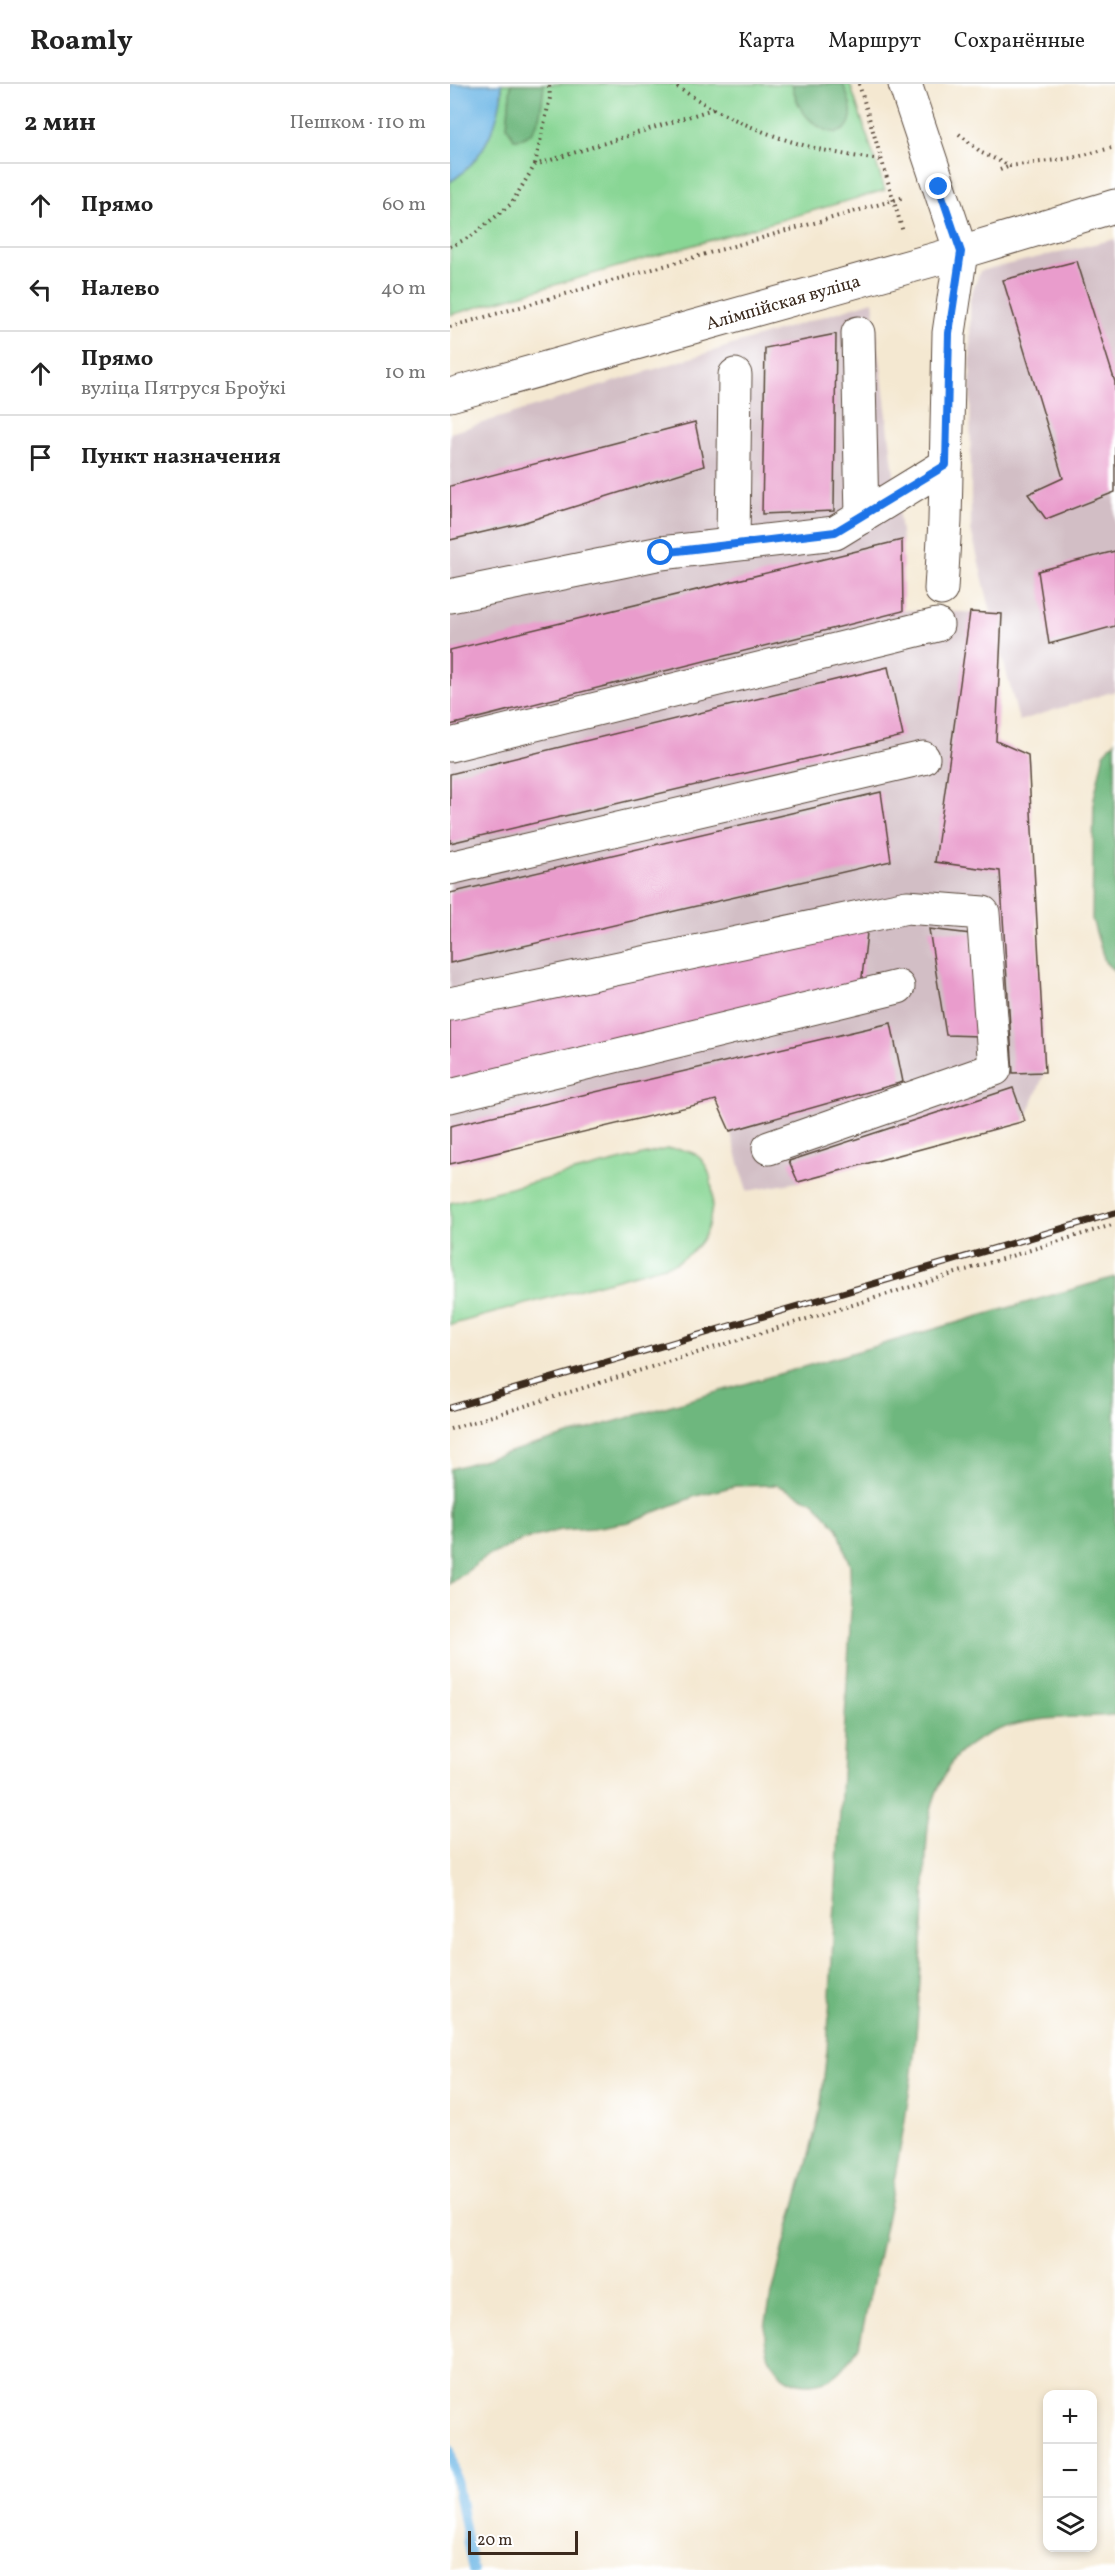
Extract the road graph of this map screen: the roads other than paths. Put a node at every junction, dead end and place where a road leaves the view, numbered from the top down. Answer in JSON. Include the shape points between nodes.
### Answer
{"nodes":[{"id":1,"x":905,"y":84,"type":"edge"},
{"id":2,"x":1115,"y":206,"type":"edge"},
{"id":3,"x":961,"y":252,"type":"junction"},
{"id":4,"x":858,"y":333,"type":"dead end"},
{"id":5,"x":735,"y":375,"type":"dead end"},
{"id":6,"x":450,"y":395,"type":"edge"},
{"id":7,"x":946,"y":465,"type":"junction"},
{"id":8,"x":862,"y":517,"type":"junction"},
{"id":9,"x":733,"y":544,"type":"junction"},
{"id":10,"x":941,"y":589,"type":"dead end"},
{"id":11,"x":450,"y":596,"type":"edge"},
{"id":12,"x":937,"y":625,"type":"dead end"},
{"id":13,"x":450,"y":745,"type":"edge"},
{"id":14,"x":923,"y":758,"type":"dead end"},
{"id":15,"x":450,"y":868,"type":"edge"},
{"id":16,"x":898,"y":987,"type":"dead end"},
{"id":17,"x":450,"y":1004,"type":"edge"},
{"id":18,"x":450,"y":1096,"type":"edge"},
{"id":19,"x":770,"y":1148,"type":"dead end"}],
"edges":[{"from":1,"to":3,"type":"street"},
{"from":2,"to":3,"type":"street","name":"Алімпійская вуліца"},
{"from":3,"to":6,"type":"street","name":"Алімпійская вуліца"},
{"from":3,"to":7,"type":"street","via":[[949,333]]},
{"from":4,"to":8,"type":"street"},
{"from":5,"to":9,"type":"street"},
{"from":7,"to":8,"type":"street"},
{"from":7,"to":10,"type":"street"},
{"from":8,"to":9,"type":"street","via":[[835,532]]},
{"from":9,"to":11,"type":"street","via":[[661,553]]},
{"from":12,"to":13,"type":"street"},
{"from":14,"to":15,"type":"street"},
{"from":16,"to":18,"type":"street"},
{"from":17,"to":19,"type":"street","via":[[907,907],[983,914],[995,1069]]}]}
